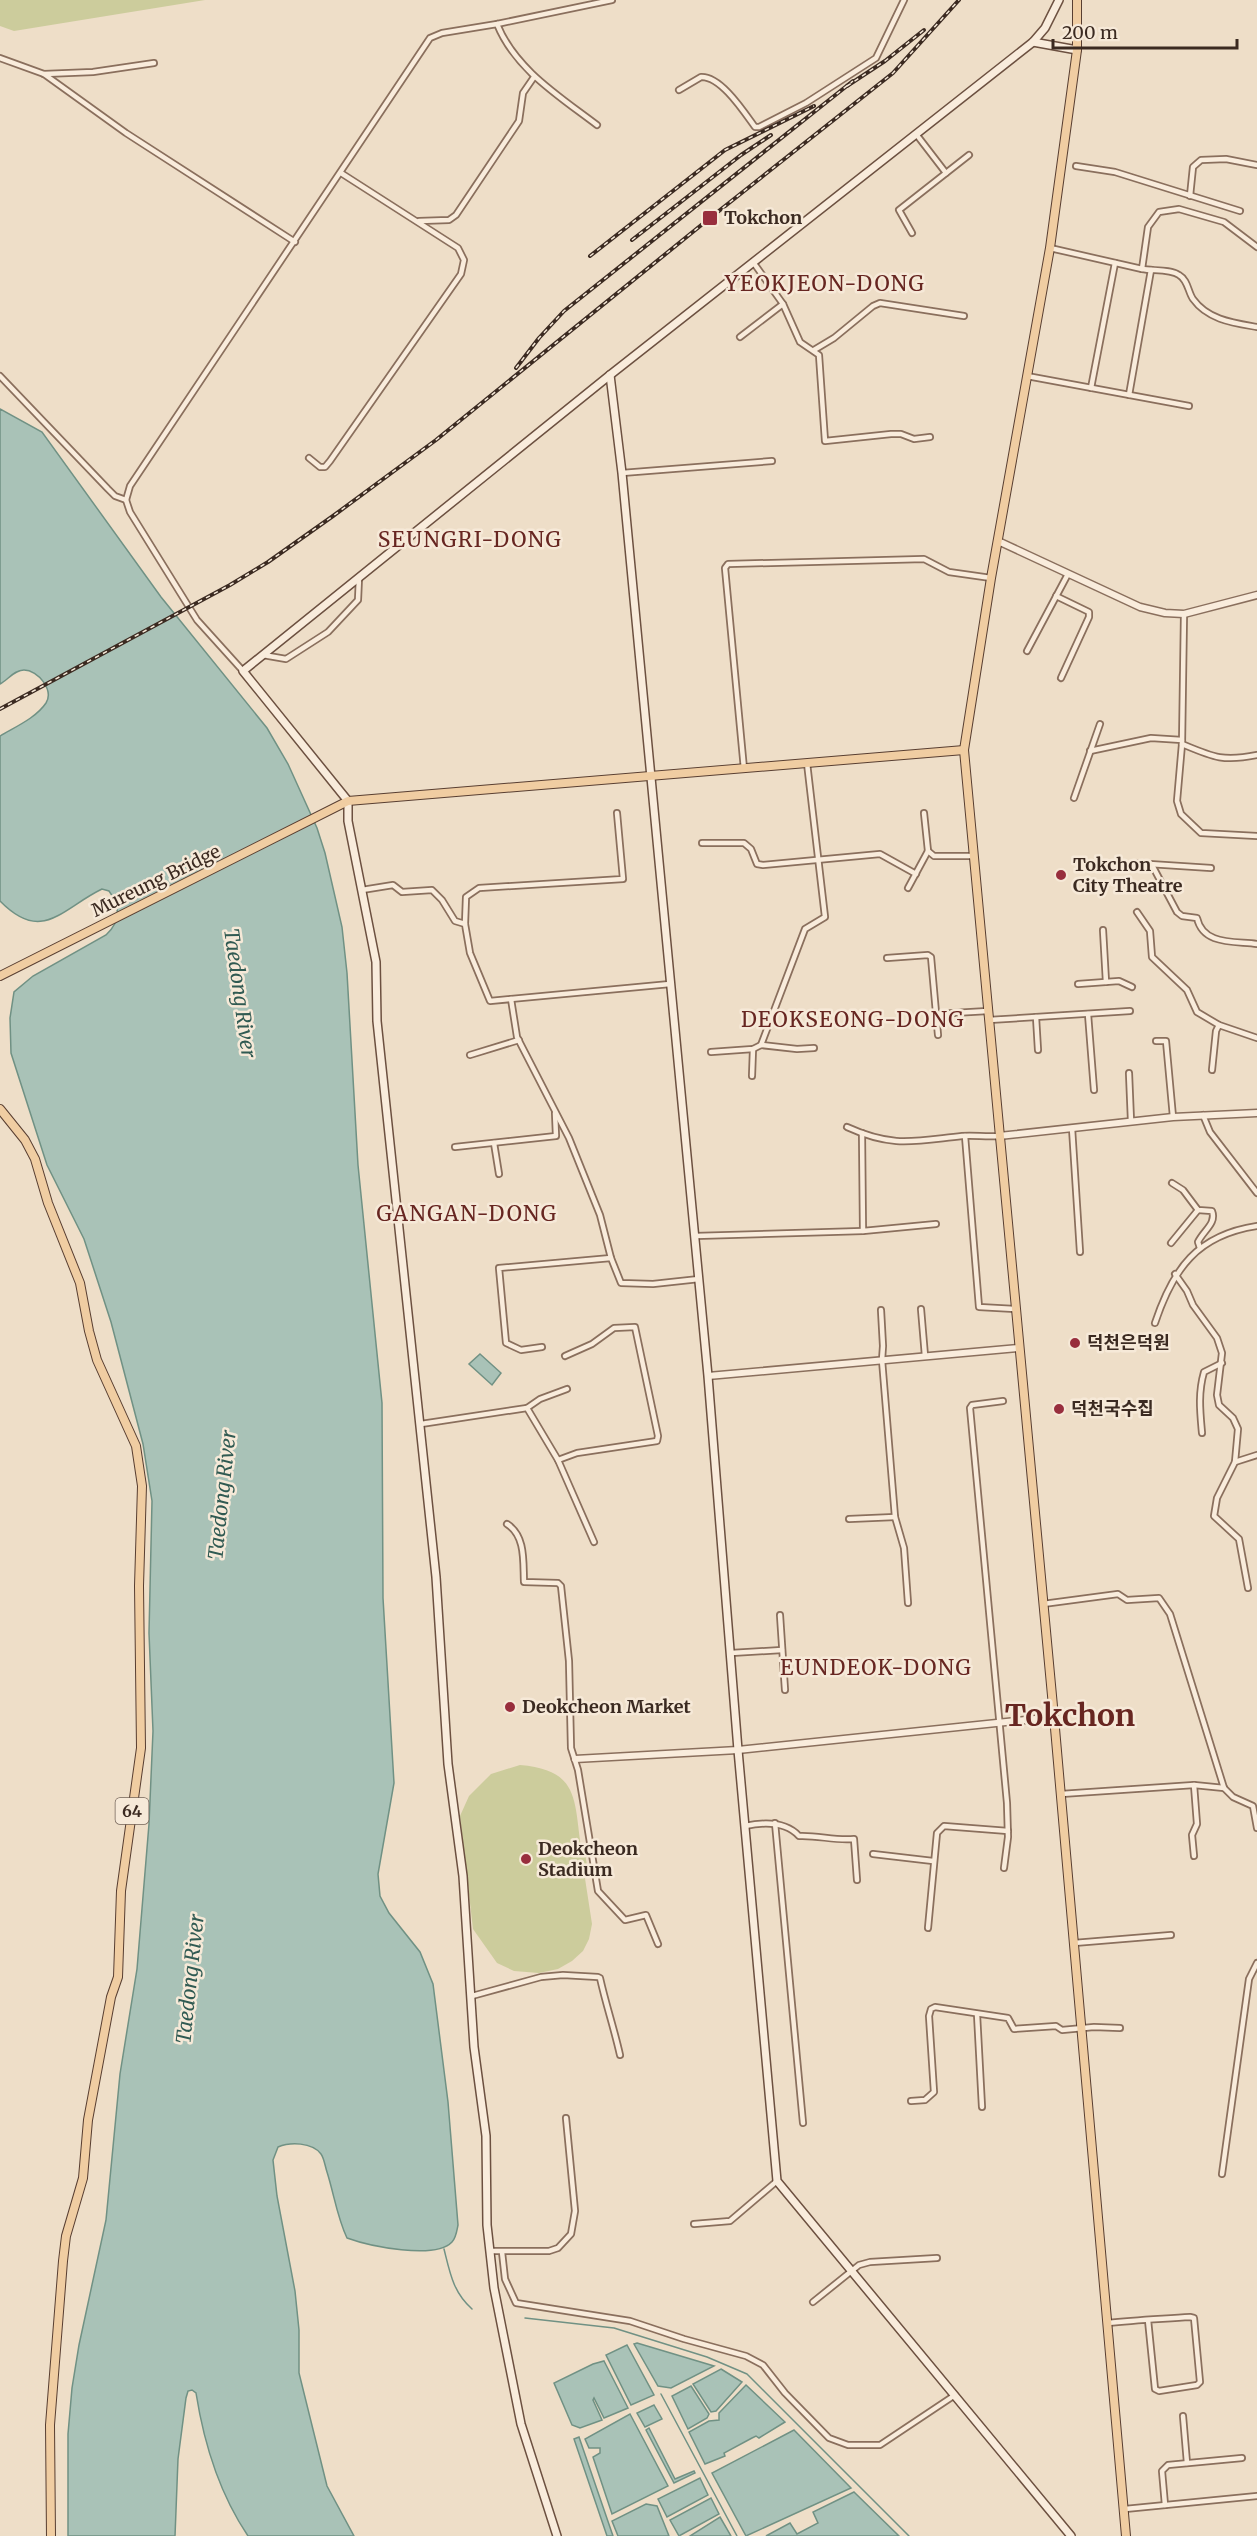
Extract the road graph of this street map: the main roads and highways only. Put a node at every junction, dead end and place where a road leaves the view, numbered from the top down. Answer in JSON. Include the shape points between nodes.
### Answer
{"nodes":[{"id":1,"x":1059,"y":0,"type":"edge"},
{"id":2,"x":1077,"y":0,"type":"edge"},
{"id":3,"x":1033,"y":42,"type":"junction"},
{"id":4,"x":1077,"y":50,"type":"junction"},
{"id":5,"x":610,"y":375,"type":"junction"},
{"id":6,"x":964,"y":750,"type":"junction"},
{"id":7,"x":650,"y":776,"type":"junction"},
{"id":8,"x":348,"y":801,"type":"junction"},
{"id":9,"x":0,"y":976,"type":"edge"},
{"id":10,"x":0,"y":1109,"type":"edge"},
{"id":11,"x":51,"y":2536,"type":"edge"},
{"id":12,"x":556,"y":2536,"type":"edge"},
{"id":13,"x":1071,"y":2536,"type":"edge"},
{"id":14,"x":1126,"y":2536,"type":"edge"}],
"edges":[{"from":1,"to":3,"type":"main road"},
{"from":2,"to":4,"type":"main road"},
{"from":3,"to":4,"type":"main road"},
{"from":3,"to":5,"type":"main road"},
{"from":4,"to":6,"type":"main road","via":[[1050,248]]},
{"from":5,"to":7,"type":"main road"},
{"from":5,"to":8,"type":"main road","via":[[243,670]]},
{"from":6,"to":7,"type":"main road"},
{"from":6,"to":14,"type":"main road"},
{"from":7,"to":8,"type":"main road"},
{"from":7,"to":13,"type":"main road","via":[[708,1376],[777,2181]]},
{"from":8,"to":9,"type":"main road","name":"Mureung Bridge"},
{"from":8,"to":12,"type":"main road","via":[[348,821],[376,963],[376,1021],[421,1424],[448,1764],[463,1876],[474,2047],[488,2165],[494,2288],[521,2424]]},
{"from":10,"to":11,"type":"main road","number":"64","via":[[35,1159],[80,1283],[97,1360],[136,1446],[142,1486],[141,1748],[122,1891],[118,1977],[90,2109],[83,2178],[63,2261],[50,2425]]}]}
